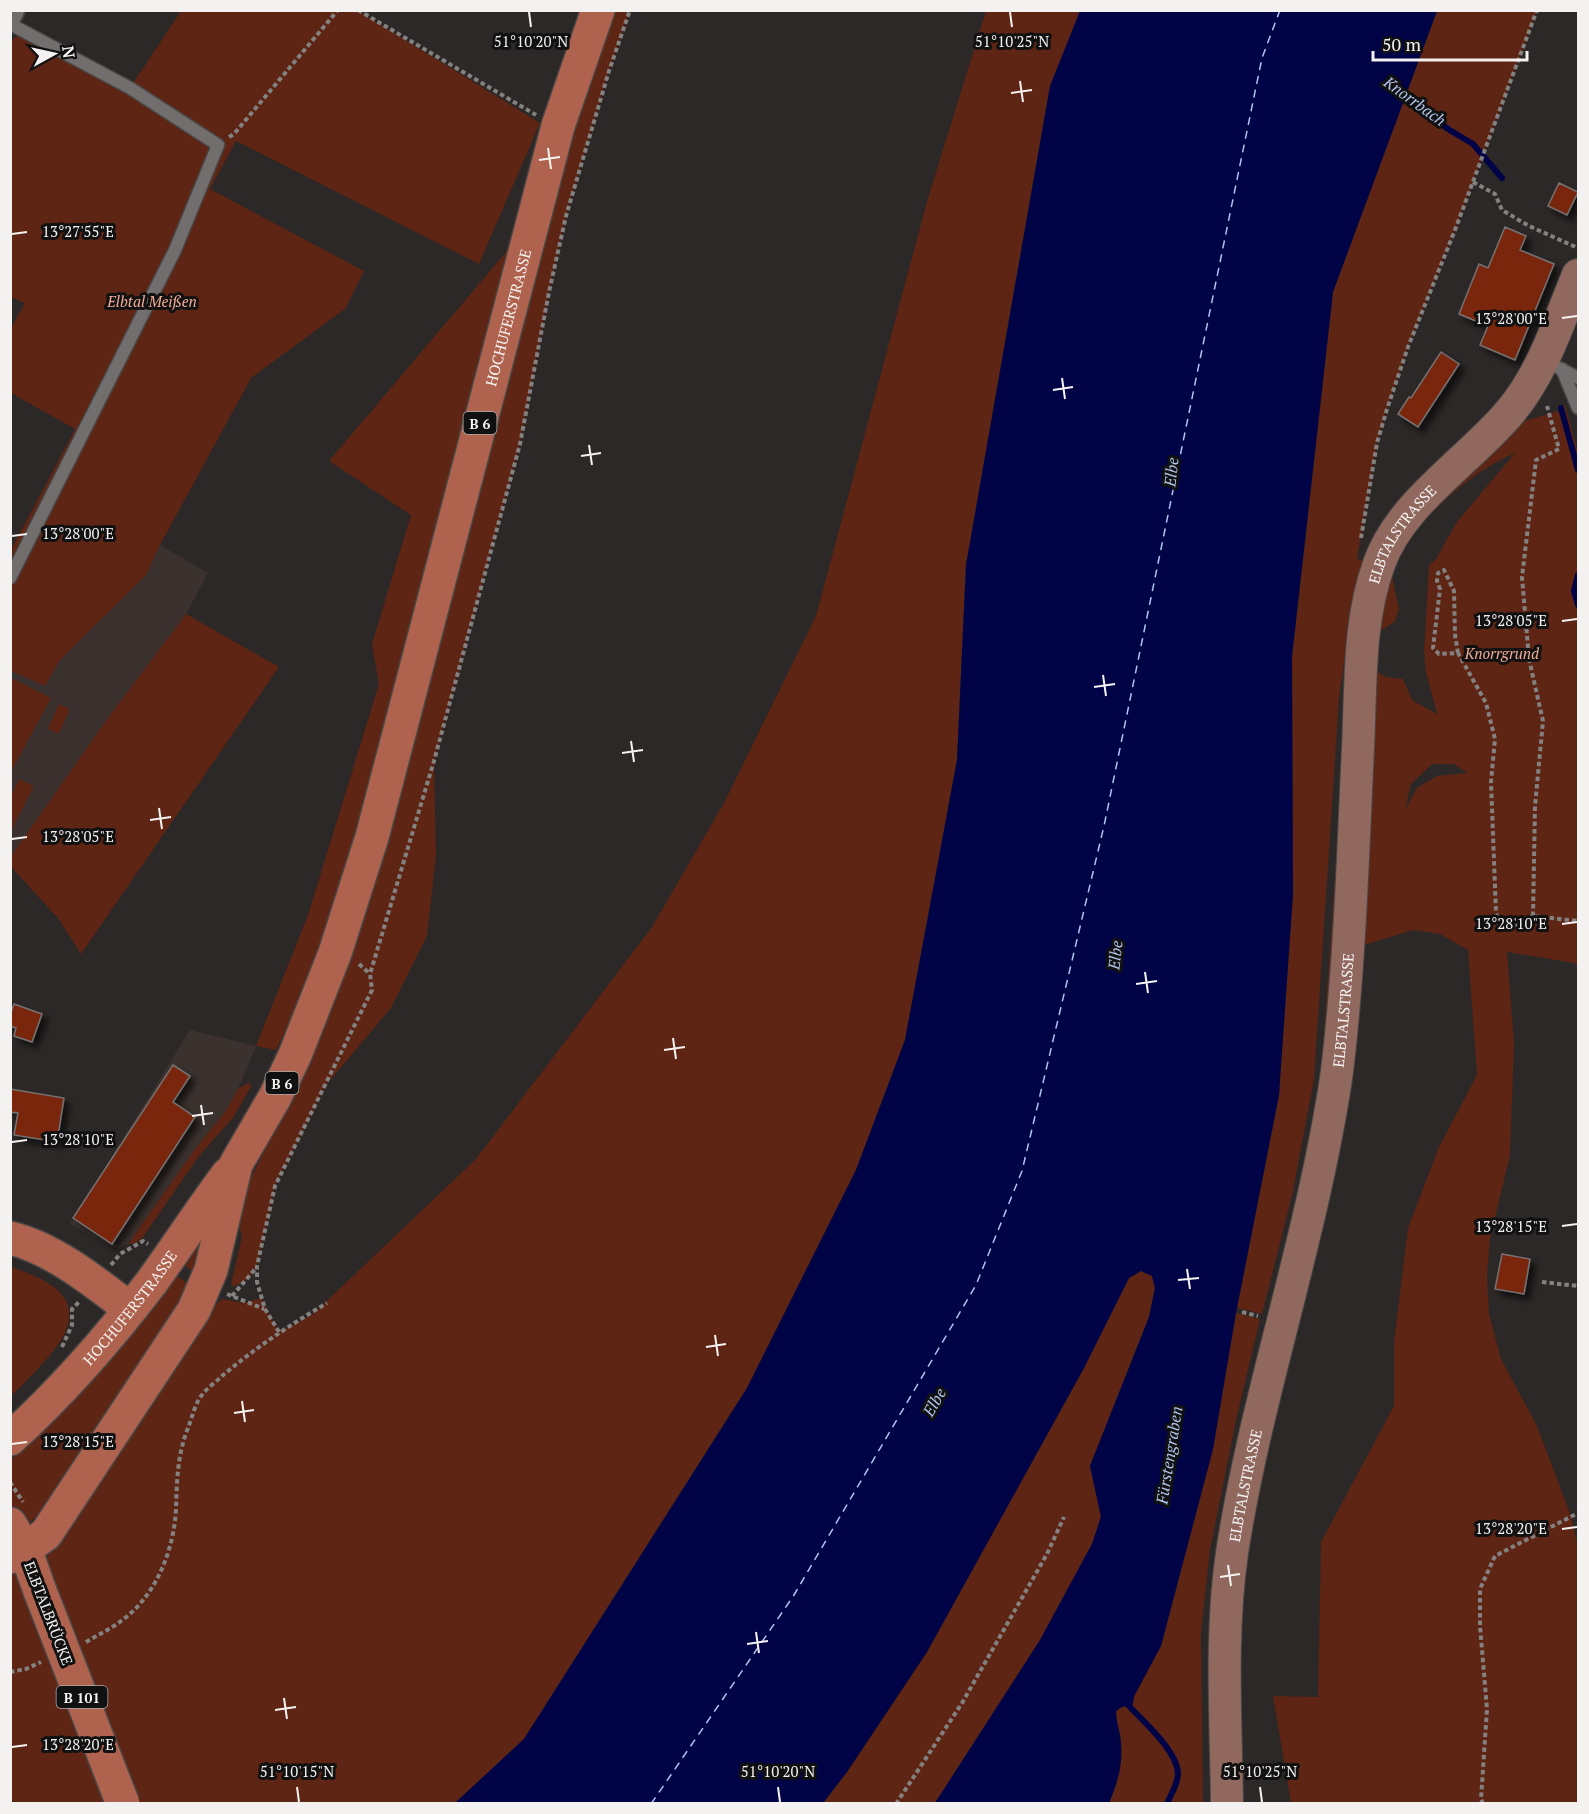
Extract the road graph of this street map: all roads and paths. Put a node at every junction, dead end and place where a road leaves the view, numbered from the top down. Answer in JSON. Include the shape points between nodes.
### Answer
{"nodes":[{"id":1,"x":13,"y":10,"type":"edge"},
{"id":2,"x":338,"y":10,"type":"edge"},
{"id":3,"x":358,"y":10,"type":"edge"},
{"id":4,"x":598,"y":10,"type":"edge"},
{"id":5,"x":630,"y":10,"type":"edge"},
{"id":6,"x":1537,"y":10,"type":"edge"},
{"id":7,"x":10,"y":16,"type":"edge"},
{"id":8,"x":10,"y":24,"type":"edge"},
{"id":9,"x":544,"y":120,"type":"dead end"},
{"id":10,"x":218,"y":145,"type":"junction"},
{"id":11,"x":1481,"y":161,"type":"dead end"},
{"id":12,"x":1473,"y":182,"type":"dead end"},
{"id":13,"x":1578,"y":248,"type":"edge"},
{"id":14,"x":1578,"y":275,"type":"edge"},
{"id":15,"x":1545,"y":370,"type":"junction"},
{"id":16,"x":1578,"y":378,"type":"edge"},
{"id":17,"x":1578,"y":408,"type":"edge"},
{"id":18,"x":10,"y":578,"type":"edge"},
{"id":19,"x":1458,"y":653,"type":"junction"},
{"id":20,"x":1533,"y":916,"type":"junction"},
{"id":21,"x":1578,"y":921,"type":"edge"},
{"id":22,"x":236,"y":1164,"type":"junction"},
{"id":23,"x":10,"y":1238,"type":"edge"},
{"id":24,"x":257,"y":1266,"type":"junction"},
{"id":25,"x":1542,"y":1282,"type":"dead end"},
{"id":26,"x":1578,"y":1286,"type":"edge"},
{"id":27,"x":327,"y":1303,"type":"dead end"},
{"id":28,"x":74,"y":1307,"type":"dead end"},
{"id":29,"x":130,"y":1309,"type":"junction"},
{"id":30,"x":265,"y":1309,"type":"junction"},
{"id":31,"x":1242,"y":1312,"type":"dead end"},
{"id":32,"x":1265,"y":1317,"type":"dead end"},
{"id":33,"x":279,"y":1332,"type":"junction"},
{"id":34,"x":54,"y":1356,"type":"dead end"},
{"id":35,"x":10,"y":1439,"type":"edge"},
{"id":36,"x":10,"y":1482,"type":"edge"},
{"id":37,"x":1578,"y":1513,"type":"edge"},
{"id":38,"x":1064,"y":1517,"type":"dead end"},
{"id":39,"x":17,"y":1533,"type":"edge"},
{"id":40,"x":77,"y":1646,"type":"dead end"},
{"id":41,"x":46,"y":1660,"type":"dead end"},
{"id":42,"x":10,"y":1672,"type":"edge"},
{"id":43,"x":123,"y":1803,"type":"edge"},
{"id":44,"x":896,"y":1803,"type":"edge"},
{"id":45,"x":1227,"y":1803,"type":"edge"},
{"id":46,"x":1483,"y":1803,"type":"edge"}],
"edges":[{"from":1,"to":7,"type":"street"},
{"from":2,"to":10,"type":"path","via":[[234,134]]},
{"from":3,"to":9,"type":"path"},
{"from":4,"to":22,"type":"main road","name":"HOCHUFERSTRASSE","number":"B 6","via":[[558,126],[372,837],[335,952],[295,1055]]},
{"from":5,"to":24,"type":"path","via":[[566,216],[520,444],[434,761],[370,974],[372,990],[275,1186]]},
{"from":6,"to":11,"type":"path"},
{"from":8,"to":10,"type":"lane","via":[[130,88]]},
{"from":10,"to":18,"type":"lane","via":[[175,250]]},
{"from":12,"to":13,"type":"path","via":[[1495,194],[1502,210]]},
{"from":14,"to":15,"type":"street","name":"ELBTALSTRASSE"},
{"from":15,"to":16,"type":"lane"},
{"from":15,"to":17,"type":"lane"},
{"from":15,"to":20,"type":"path","via":[[1547,406],[1559,449],[1536,459],[1522,577],[1529,659],[1543,721],[1535,806]]},
{"from":15,"to":45,"type":"street","name":"ELBTALSTRASSE","via":[[1491,433],[1406,518],[1378,565],[1368,609],[1338,1067],[1308,1224],[1258,1423],[1229,1578]]},
{"from":19,"to":19,"type":"path","via":[[1439,654],[1433,648],[1440,589],[1438,573],[1444,570],[1454,591]]},
{"from":19,"to":20,"type":"path","via":[[1486,703],[1495,739],[1491,782],[1499,925],[1507,930]]},
{"from":20,"to":21,"type":"path"},
{"from":22,"to":29,"type":"main road","name":"HOCHUFERSTRASSE","number":"B 6"},
{"from":22,"to":39,"type":"main road","via":[[211,1270],[194,1310],[46,1534]]},
{"from":23,"to":29,"type":"main road","via":[[65,1263]]},
{"from":24,"to":30,"type":"path"},
{"from":24,"to":30,"type":"path","via":[[232,1296]]},
{"from":25,"to":26,"type":"path"},
{"from":27,"to":33,"type":"path"},
{"from":28,"to":34,"type":"path","via":[[72,1325]]},
{"from":29,"to":35,"type":"main road","name":"HOCHUFERSTRASSE","number":"B 6","via":[[82,1366]]},
{"from":30,"to":33,"type":"path"},
{"from":31,"to":32,"type":"path"},
{"from":33,"to":40,"type":"path","via":[[201,1395],[181,1446],[174,1532],[156,1580],[127,1617]]},
{"from":36,"to":39,"type":"path"},
{"from":37,"to":46,"type":"path","via":[[1495,1556],[1480,1589],[1487,1709]]},
{"from":38,"to":44,"type":"path","via":[[962,1703]]},
{"from":39,"to":43,"type":"main road","name":"ELBTALBRÜCKE","number":"B 101","bridge":true},
{"from":41,"to":42,"type":"path"}]}
